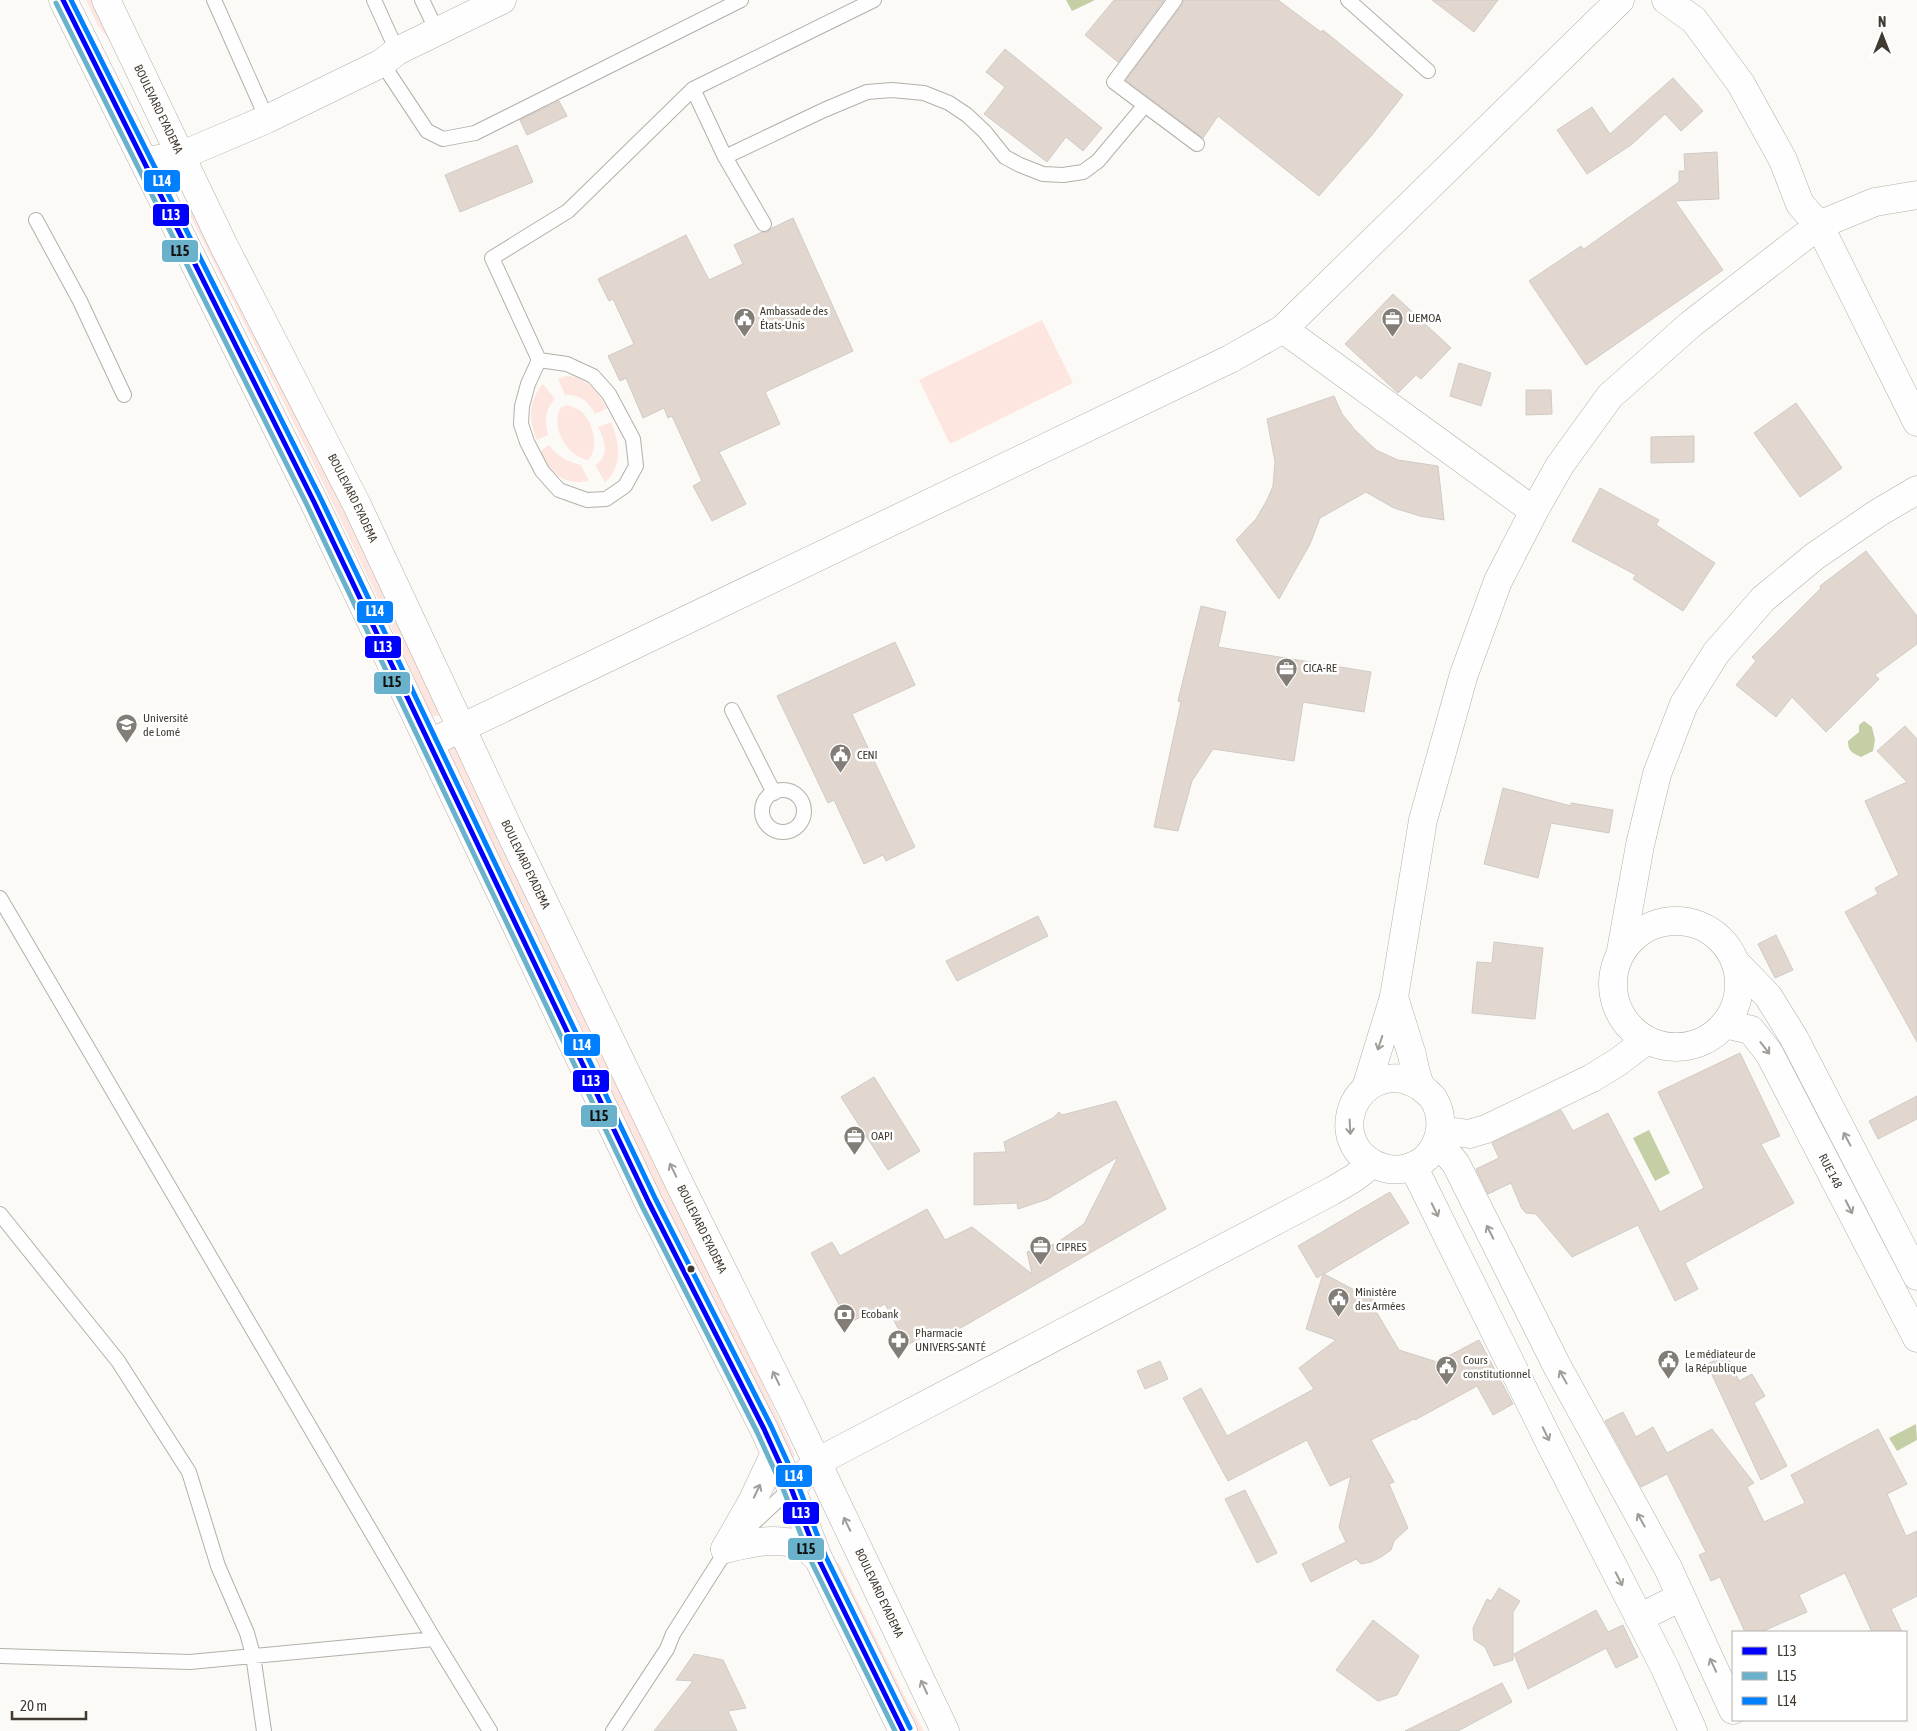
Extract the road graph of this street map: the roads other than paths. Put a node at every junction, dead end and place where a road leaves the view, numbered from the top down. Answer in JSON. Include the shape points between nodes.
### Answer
{"nodes":[{"id":1,"x":63,"y":0,"type":"edge"},
{"id":2,"x":106,"y":0,"type":"edge"},
{"id":3,"x":214,"y":0,"type":"edge"},
{"id":4,"x":374,"y":0,"type":"edge"},
{"id":5,"x":422,"y":0,"type":"edge"},
{"id":6,"x":502,"y":0,"type":"edge"},
{"id":7,"x":741,"y":0,"type":"edge"},
{"id":8,"x":874,"y":0,"type":"edge"},
{"id":9,"x":1175,"y":0,"type":"edge"},
{"id":10,"x":1348,"y":0,"type":"edge"},
{"id":11,"x":1620,"y":0,"type":"edge"},
{"id":12,"x":1666,"y":0,"type":"edge"},
{"id":13,"x":437,"y":31,"type":"junction"},
{"id":14,"x":389,"y":57,"type":"junction"},
{"id":15,"x":1428,"y":71,"type":"dead end"},
{"id":16,"x":693,"y":89,"type":"junction"},
{"id":17,"x":1145,"y":105,"type":"junction"},
{"id":18,"x":267,"y":119,"type":"junction"},
{"id":19,"x":1197,"y":144,"type":"dead end"},
{"id":20,"x":180,"y":156,"type":"junction"},
{"id":21,"x":725,"y":156,"type":"junction"},
{"id":22,"x":144,"y":161,"type":"junction"},
{"id":23,"x":1917,"y":195,"type":"edge"},
{"id":24,"x":36,"y":220,"type":"dead end"},
{"id":25,"x":764,"y":224,"type":"dead end"},
{"id":26,"x":1819,"y":225,"type":"junction"},
{"id":27,"x":1283,"y":329,"type":"junction"},
{"id":28,"x":539,"y":360,"type":"junction"},
{"id":29,"x":124,"y":395,"type":"dead end"},
{"id":30,"x":1917,"y":422,"type":"edge"},
{"id":31,"x":1917,"y":490,"type":"edge"},
{"id":32,"x":1534,"y":511,"type":"junction"},
{"id":33,"x":732,"y":710,"type":"dead end"},
{"id":34,"x":462,"y":728,"type":"junction"},
{"id":35,"x":430,"y":743,"type":"junction"},
{"id":36,"x":774,"y":793,"type":"dead end"},
{"id":37,"x":0,"y":898,"type":"edge"},
{"id":38,"x":1621,"y":951,"type":"junction"},
{"id":39,"x":1736,"y":963,"type":"junction"},
{"id":40,"x":1394,"y":997,"type":"junction"},
{"id":41,"x":1725,"y":1024,"type":"junction"},
{"id":42,"x":1647,"y":1040,"type":"junction"},
{"id":43,"x":1420,"y":1086,"type":"junction"},
{"id":44,"x":1366,"y":1088,"type":"junction"},
{"id":45,"x":1438,"y":1137,"type":"junction"},
{"id":46,"x":1372,"y":1164,"type":"junction"},
{"id":47,"x":1413,"y":1166,"type":"junction"},
{"id":48,"x":0,"y":1214,"type":"edge"},
{"id":49,"x":1917,"y":1276,"type":"edge"},
{"id":50,"x":1917,"y":1338,"type":"edge"},
{"id":51,"x":775,"y":1453,"type":"junction"},
{"id":52,"x":817,"y":1462,"type":"junction"},
{"id":53,"x":791,"y":1488,"type":"junction"},
{"id":54,"x":725,"y":1549,"type":"junction"},
{"id":55,"x":818,"y":1558,"type":"junction"},
{"id":56,"x":1681,"y":1596,"type":"junction"},
{"id":57,"x":1639,"y":1618,"type":"junction"},
{"id":58,"x":434,"y":1639,"type":"junction"},
{"id":59,"x":0,"y":1656,"type":"edge"},
{"id":60,"x":253,"y":1656,"type":"junction"},
{"id":61,"x":1732,"y":1708,"type":"edge"},
{"id":62,"x":264,"y":1731,"type":"edge"},
{"id":63,"x":490,"y":1731,"type":"edge"},
{"id":64,"x":612,"y":1731,"type":"edge"},
{"id":65,"x":903,"y":1731,"type":"edge"},
{"id":66,"x":945,"y":1731,"type":"edge"},
{"id":67,"x":1693,"y":1731,"type":"edge"}],
"edges":[{"from":1,"to":22,"type":"main road"},
{"from":2,"to":20,"type":"main road","name":"BOULEVARD EYADEMA"},
{"from":3,"to":18,"type":"lane"},
{"from":4,"to":14,"type":"lane"},
{"from":5,"to":13,"type":"lane"},
{"from":6,"to":13,"type":"main road"},
{"from":7,"to":14,"type":"lane","via":[[475,133],[443,139],[427,131]]},
{"from":8,"to":16,"type":"lane"},
{"from":9,"to":17,"type":"lane","via":[[1114,82]]},
{"from":10,"to":15,"type":"lane"},
{"from":11,"to":27,"type":"main road"},
{"from":12,"to":26,"type":"main road","via":[[1694,20],[1741,84],[1783,160],[1800,204]]},
{"from":13,"to":14,"type":"main road"},
{"from":14,"to":18,"type":"main road"},
{"from":16,"to":21,"type":"lane"},
{"from":16,"to":28,"type":"lane","via":[[568,211],[492,258]]},
{"from":17,"to":19,"type":"lane"},
{"from":17,"to":21,"type":"lane","via":[[1098,161],[1083,172],[1063,175],[1043,174],[1005,157],[985,132],[949,103],[924,93],[892,90],[867,92]]},
{"from":18,"to":20,"type":"main road"},
{"from":20,"to":22,"type":"main road"},
{"from":20,"to":34,"type":"main road","name":"BOULEVARD EYADEMA","via":[[357,504]]},
{"from":21,"to":25,"type":"lane"},
{"from":22,"to":35,"type":"main road"},
{"from":23,"to":26,"type":"main road","via":[[1875,202]]},
{"from":24,"to":29,"type":"lane","via":[[80,301]]},
{"from":26,"to":30,"type":"main road"},
{"from":26,"to":32,"type":"main road","via":[[1691,324],[1610,396],[1560,465]]},
{"from":27,"to":32,"type":"main road"},
{"from":27,"to":34,"type":"main road","via":[[1212,368]]},
{"from":28,"to":28,"type":"lane","via":[[522,406],[521,424],[527,442],[542,471],[559,490],[587,500],[606,499],[625,486],[636,466],[633,439],[609,394],[593,376],[567,364]]},
{"from":31,"to":38,"type":"main road","via":[[1815,556],[1763,599],[1716,652],[1684,704],[1657,774],[1640,845]]},
{"from":32,"to":40,"type":"main road","via":[[1498,581],[1464,674],[1423,820]]},
{"from":33,"to":36,"type":"lane"},
{"from":34,"to":35,"type":"main road"},
{"from":52,"to":34,"type":"main road","name":"BOULEVARD EYADEMA","one_way":true},
{"from":35,"to":51,"type":"main road","via":[[648,1203]]},
{"from":37,"to":58,"type":"lane"},
{"from":38,"to":39,"type":"main road","via":[[1647,927],[1682,921],[1700,925],[1715,934],[1728,947]]},
{"from":38,"to":42,"type":"main road","via":[[1612,984],[1615,1001],[1622,1017]]},
{"from":39,"to":41,"type":"main road","via":[[1739,984],[1736,1005]]},
{"from":49,"to":39,"type":"main road","one_way":true,"via":[[1794,1038],[1768,996]]},
{"from":40,"to":43,"type":"main road"},
{"from":40,"to":44,"type":"main road","one_way":true},
{"from":41,"to":42,"type":"main road","via":[[1712,1036],[1680,1047],[1663,1046]]},
{"from":41,"to":50,"type":"main road","name":"RUE 148","one_way":true,"via":[[1751,1030],[1770,1053]]},
{"from":42,"to":45,"type":"main road","via":[[1592,1078],[1486,1129]]},
{"from":43,"to":44,"type":"main road","via":[[1402,1079],[1383,1080]]},
{"from":43,"to":45,"type":"main road","via":[[1440,1113]]},
{"from":44,"to":46,"type":"main road","one_way":true,"via":[[1350,1113],[1349,1128],[1352,1143]]},
{"from":45,"to":47,"type":"main road","via":[[1426,1158]]},
{"from":56,"to":45,"type":"main road","one_way":true,"via":[[1557,1366],[1456,1164]]},
{"from":46,"to":47,"type":"main road","via":[[1393,1170]]},
{"from":46,"to":52,"type":"main road","via":[[1332,1191]]},
{"from":47,"to":57,"type":"main road","one_way":true},
{"from":48,"to":60,"type":"lane","via":[[118,1361],[189,1472],[218,1566],[247,1633]]},
{"from":51,"to":53,"type":"main road"},
{"from":54,"to":51,"type":"main road","one_way":true},
{"from":52,"to":53,"type":"main road"},
{"from":66,"to":52,"type":"main road","name":"BOULEVARD EYADEMA","one_way":true},
{"from":53,"to":54,"type":"lane"},
{"from":53,"to":55,"type":"main road"},
{"from":54,"to":55,"type":"main road","via":[[779,1540],[804,1546]]},
{"from":54,"to":64,"type":"lane","via":[[667,1649]]},
{"from":55,"to":65,"type":"main road"},
{"from":56,"to":57,"type":"main road"},
{"from":61,"to":56,"type":"main road","one_way":true},
{"from":57,"to":67,"type":"main road"},
{"from":58,"to":60,"type":"lane"},
{"from":58,"to":63,"type":"lane"},
{"from":59,"to":60,"type":"lane","via":[[190,1662]]},
{"from":60,"to":62,"type":"lane"}]}
